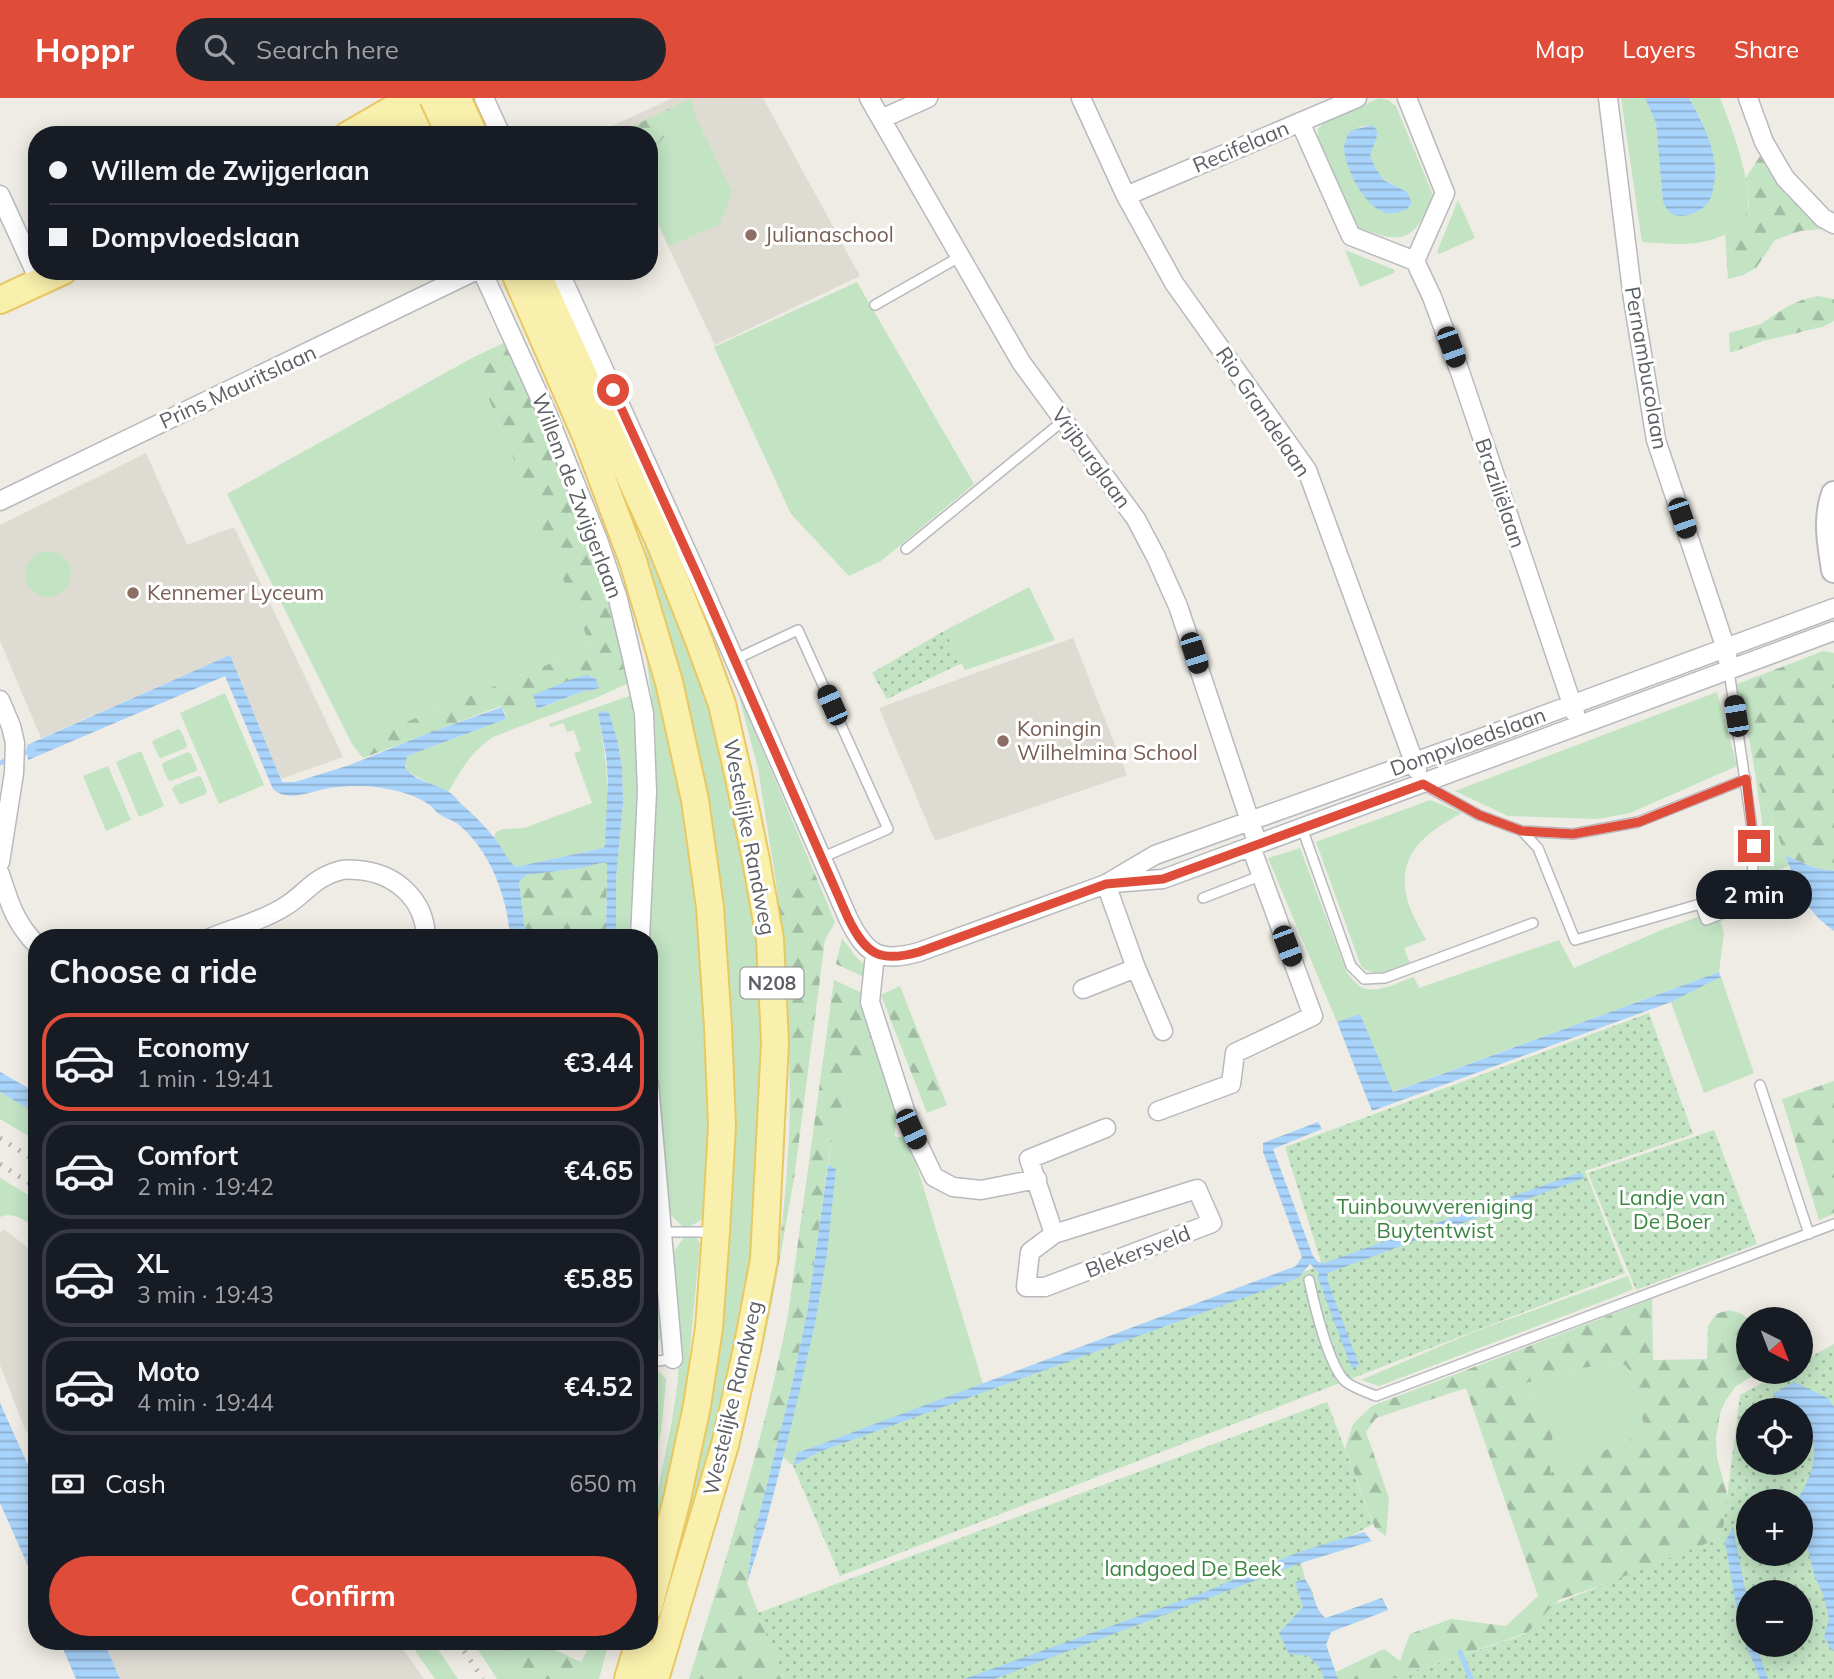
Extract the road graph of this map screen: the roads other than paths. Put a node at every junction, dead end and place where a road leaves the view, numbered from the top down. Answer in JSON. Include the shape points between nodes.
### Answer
{"nodes":[{"id":1,"x":433,"y":98,"type":"edge"},
{"id":2,"x":457,"y":98,"type":"edge"},
{"id":3,"x":471,"y":98,"type":"edge"},
{"id":4,"x":484,"y":98,"type":"edge"},
{"id":5,"x":869,"y":98,"type":"edge"},
{"id":6,"x":928,"y":98,"type":"edge"},
{"id":7,"x":1081,"y":98,"type":"edge"},
{"id":8,"x":1357,"y":98,"type":"edge"},
{"id":9,"x":1407,"y":98,"type":"edge"},
{"id":10,"x":1608,"y":98,"type":"edge"},
{"id":11,"x":1748,"y":98,"type":"edge"},
{"id":12,"x":410,"y":112,"type":"edge"},
{"id":13,"x":881,"y":119,"type":"junction"},
{"id":14,"x":1300,"y":122,"type":"junction"},
{"id":15,"x":372,"y":126,"type":"edge"},
{"id":16,"x":395,"y":126,"type":"edge"},
{"id":17,"x":446,"y":126,"type":"edge"},
{"id":18,"x":470,"y":126,"type":"edge"},
{"id":19,"x":496,"y":126,"type":"edge"},
{"id":20,"x":0,"y":195,"type":"edge"},
{"id":21,"x":1126,"y":196,"type":"junction"},
{"id":22,"x":1834,"y":224,"type":"edge"},
{"id":23,"x":28,"y":239,"type":"edge"},
{"id":24,"x":961,"y":256,"type":"junction"},
{"id":25,"x":1415,"y":261,"type":"junction"},
{"id":26,"x":45,"y":280,"type":"edge"},
{"id":27,"x":456,"y":280,"type":"edge"},
{"id":28,"x":486,"y":280,"type":"edge"},
{"id":29,"x":520,"y":280,"type":"edge"},
{"id":30,"x":538,"y":280,"type":"edge"},
{"id":31,"x":563,"y":280,"type":"edge"},
{"id":32,"x":0,"y":300,"type":"edge"},
{"id":33,"x":876,"y":305,"type":"dead end"},
{"id":34,"x":546,"y":317,"type":"junction"},
{"id":35,"x":1064,"y":420,"type":"junction"},
{"id":36,"x":1834,"y":495,"type":"edge"},
{"id":37,"x":0,"y":501,"type":"edge"},
{"id":38,"x":906,"y":549,"type":"dead end"},
{"id":39,"x":1834,"y":565,"type":"edge"},
{"id":40,"x":1834,"y":608,"type":"edge"},
{"id":41,"x":1834,"y":631,"type":"edge"},
{"id":42,"x":1726,"y":649,"type":"junction"},
{"id":43,"x":734,"y":660,"type":"junction"},
{"id":44,"x":1729,"y":671,"type":"junction"},
{"id":45,"x":0,"y":699,"type":"edge"},
{"id":46,"x":1572,"y":705,"type":"junction"},
{"id":47,"x":1579,"y":726,"type":"junction"},
{"id":48,"x":1414,"y":762,"type":"junction"},
{"id":49,"x":1746,"y":779,"type":"junction"},
{"id":50,"x":1423,"y":784,"type":"junction"},
{"id":51,"x":1250,"y":821,"type":"junction"},
{"id":52,"x":1302,"y":828,"type":"junction"},
{"id":53,"x":1522,"y":831,"type":"junction"},
{"id":54,"x":1255,"y":846,"type":"junction"},
{"id":55,"x":821,"y":858,"type":"junction"},
{"id":56,"x":0,"y":862,"type":"edge"},
{"id":57,"x":0,"y":874,"type":"edge"},
{"id":58,"x":1260,"y":876,"type":"junction"},
{"id":59,"x":1781,"y":877,"type":"dead end"},
{"id":60,"x":1106,"y":884,"type":"junction"},
{"id":61,"x":1747,"y":891,"type":"junction"},
{"id":62,"x":1203,"y":898,"type":"dead end"},
{"id":63,"x":1533,"y":923,"type":"dead end"},
{"id":64,"x":233,"y":929,"type":"edge"},
{"id":65,"x":426,"y":929,"type":"edge"},
{"id":66,"x":640,"y":929,"type":"edge"},
{"id":67,"x":28,"y":936,"type":"edge"},
{"id":68,"x":875,"y":954,"type":"junction"},
{"id":69,"x":1136,"y":968,"type":"junction"},
{"id":70,"x":1083,"y":989,"type":"dead end"},
{"id":71,"x":1163,"y":1031,"type":"dead end"},
{"id":72,"x":1760,"y":1085,"type":"dead end"},
{"id":73,"x":1158,"y":1111,"type":"dead end"},
{"id":74,"x":1106,"y":1128,"type":"dead end"},
{"id":75,"x":1037,"y":1179,"type":"junction"},
{"id":76,"x":1834,"y":1224,"type":"edge"},
{"id":77,"x":716,"y":1231,"type":"junction"},
{"id":78,"x":658,"y":1234,"type":"edge"},
{"id":79,"x":1054,"y":1234,"type":"junction"},
{"id":80,"x":1809,"y":1234,"type":"junction"},
{"id":81,"x":658,"y":1249,"type":"edge"},
{"id":82,"x":1309,"y":1280,"type":"dead end"},
{"id":83,"x":673,"y":1359,"type":"joint"},
{"id":84,"x":658,"y":1361,"type":"edge"},
{"id":85,"x":658,"y":1572,"type":"edge"},
{"id":86,"x":637,"y":1650,"type":"edge"},
{"id":87,"x":628,"y":1679,"type":"edge"},
{"id":88,"x":655,"y":1679,"type":"edge"}],
"edges":[{"from":1,"to":17,"type":"main road","bridge":true},
{"from":2,"to":18,"type":"main road","bridge":true},
{"from":3,"to":12,"type":"main road"},
{"from":4,"to":19,"type":"street"},
{"from":5,"to":13,"type":"street","name":"Vrijburglaan"},
{"from":6,"to":13,"type":"street"},
{"from":7,"to":21,"type":"street","name":"Rio Grandelaan"},
{"from":8,"to":14,"type":"street","name":"Recifelaan"},
{"from":9,"to":25,"type":"street","via":[[1445,193]]},
{"from":10,"to":42,"type":"street","name":"Pernambucolaan","via":[[1656,440]]},
{"from":11,"to":22,"type":"street","via":[[1764,142],[1785,178]]},
{"from":12,"to":15,"type":"main road"},
{"from":12,"to":16,"type":"main road"},
{"from":13,"to":24,"type":"street","name":"Vrijburglaan"},
{"from":14,"to":21,"type":"street","name":"Recifelaan"},
{"from":14,"to":25,"type":"street","via":[[1351,236]]},
{"from":20,"to":23,"type":"street"},
{"from":21,"to":48,"type":"street","name":"Rio Grandelaan","via":[[1174,283],[1307,470]]},
{"from":24,"to":33,"type":"lane"},
{"from":24,"to":35,"type":"street","name":"Vrijburglaan","via":[[1021,362]]},
{"from":25,"to":46,"type":"street","name":"Braziliëlaan","via":[[1460,372]]},
{"from":26,"to":32,"type":"main road"},
{"from":27,"to":37,"type":"street","name":"Prins Mauritslaan"},
{"from":28,"to":66,"type":"street","name":"Willem de Zwijgerlaan","via":[[546,411],[618,599],[644,713],[647,792]]},
{"from":29,"to":34,"type":"main road","name":"Westelijke Randweg","number":"N208"},
{"from":30,"to":34,"type":"main road","name":"Westelijke Randweg","number":"N208"},
{"from":31,"to":43,"type":"street"},
{"from":34,"to":77,"type":"main road","name":"Westelijke Randweg","number":"N208","via":[[633,561],[669,682],[695,800],[710,907],[718,1027],[722,1126]]},
{"from":34,"to":88,"type":"main road","name":"Westelijke Randweg","number":"N208","via":[[661,545],[722,704],[770,939],[775,1042],[764,1260],[724,1445]]},
{"from":35,"to":38,"type":"lane"},
{"from":35,"to":51,"type":"street","name":"Vrijburglaan","via":[[1136,519],[1162,569]]},
{"from":36,"to":39,"type":"street","via":[[1829,508]]},
{"from":40,"to":42,"type":"street","name":"Dompvloedslaan"},
{"from":41,"to":44,"type":"street","name":"Dompvloedslaan"},
{"from":42,"to":44,"type":"street","name":"Pernambucolaan"},
{"from":42,"to":46,"type":"street","name":"Dompvloedslaan"},
{"from":43,"to":55,"type":"street"},
{"from":43,"to":55,"type":"lane","via":[[798,630],[888,829]]},
{"from":44,"to":47,"type":"street","name":"Dompvloedslaan"},
{"from":44,"to":49,"type":"lane"},
{"from":45,"to":56,"type":"street","via":[[15,743]]},
{"from":46,"to":47,"type":"street","name":"Braziliëlaan"},
{"from":46,"to":48,"type":"street","name":"Dompvloedslaan"},
{"from":47,"to":50,"type":"street","name":"Dompvloedslaan"},
{"from":48,"to":50,"type":"street","name":"Rio Grandelaan"},
{"from":48,"to":51,"type":"street","name":"Dompvloedslaan"},
{"from":49,"to":53,"type":"lane","name":"Dompvloedslaan","via":[[1639,822],[1573,834]]},
{"from":49,"to":61,"type":"lane","via":[[1754,842],[1752,882]]},
{"from":50,"to":52,"type":"street","name":"Dompvloedslaan"},
{"from":50,"to":53,"type":"lane","name":"Dompvloedslaan","via":[[1479,815]]},
{"from":51,"to":54,"type":"street","name":"Vrijburglaan"},
{"from":51,"to":60,"type":"street","name":"Dompvloedslaan","via":[[1155,855]]},
{"from":52,"to":54,"type":"street","name":"Dompvloedslaan"},
{"from":52,"to":63,"type":"lane","via":[[1351,966],[1364,979],[1385,978]]},
{"from":53,"to":61,"type":"lane","via":[[1538,848],[1575,940],[1700,904],[1706,920],[1729,911]]},
{"from":54,"to":58,"type":"street"},
{"from":54,"to":60,"type":"street","name":"Dompvloedslaan","via":[[1163,879]]},
{"from":55,"to":68,"type":"street","via":[[855,933]]},
{"from":57,"to":67,"type":"street","via":[[11,909]]},
{"from":58,"to":62,"type":"lane"},
{"from":58,"to":73,"type":"street","via":[[1313,1016],[1235,1053],[1231,1084]]},
{"from":59,"to":61,"type":"lane"},
{"from":60,"to":68,"type":"street","name":"Dompvloedslaan","via":[[919,952],[890,958]]},
{"from":60,"to":69,"type":"street"},
{"from":64,"to":65,"type":"street","via":[[287,906],[315,881],[343,869],[372,871],[396,881],[411,895]]},
{"from":68,"to":75,"type":"street","via":[[870,1002],[911,1129],[933,1177],[953,1187],[981,1190]]},
{"from":69,"to":70,"type":"street"},
{"from":69,"to":71,"type":"street"},
{"from":72,"to":80,"type":"lane"},
{"from":74,"to":75,"type":"street","via":[[1029,1158]]},
{"from":75,"to":79,"type":"street"},
{"from":76,"to":80,"type":"lane"},
{"from":77,"to":78,"type":"lane"},
{"from":77,"to":85,"type":"main road","name":"Westelijke Randweg","number":"N208","via":[[709,1328],[697,1406]]},
{"from":79,"to":79,"type":"street","name":"Blekersveld","via":[[1030,1252],[1026,1287],[1045,1287],[1212,1223],[1197,1189]]},
{"from":80,"to":82,"type":"lane","via":[[1376,1396],[1348,1384],[1338,1373]]},
{"from":81,"to":83,"type":"street"},
{"from":83,"to":84,"type":"lane"},
{"from":86,"to":87,"type":"main road"}]}
